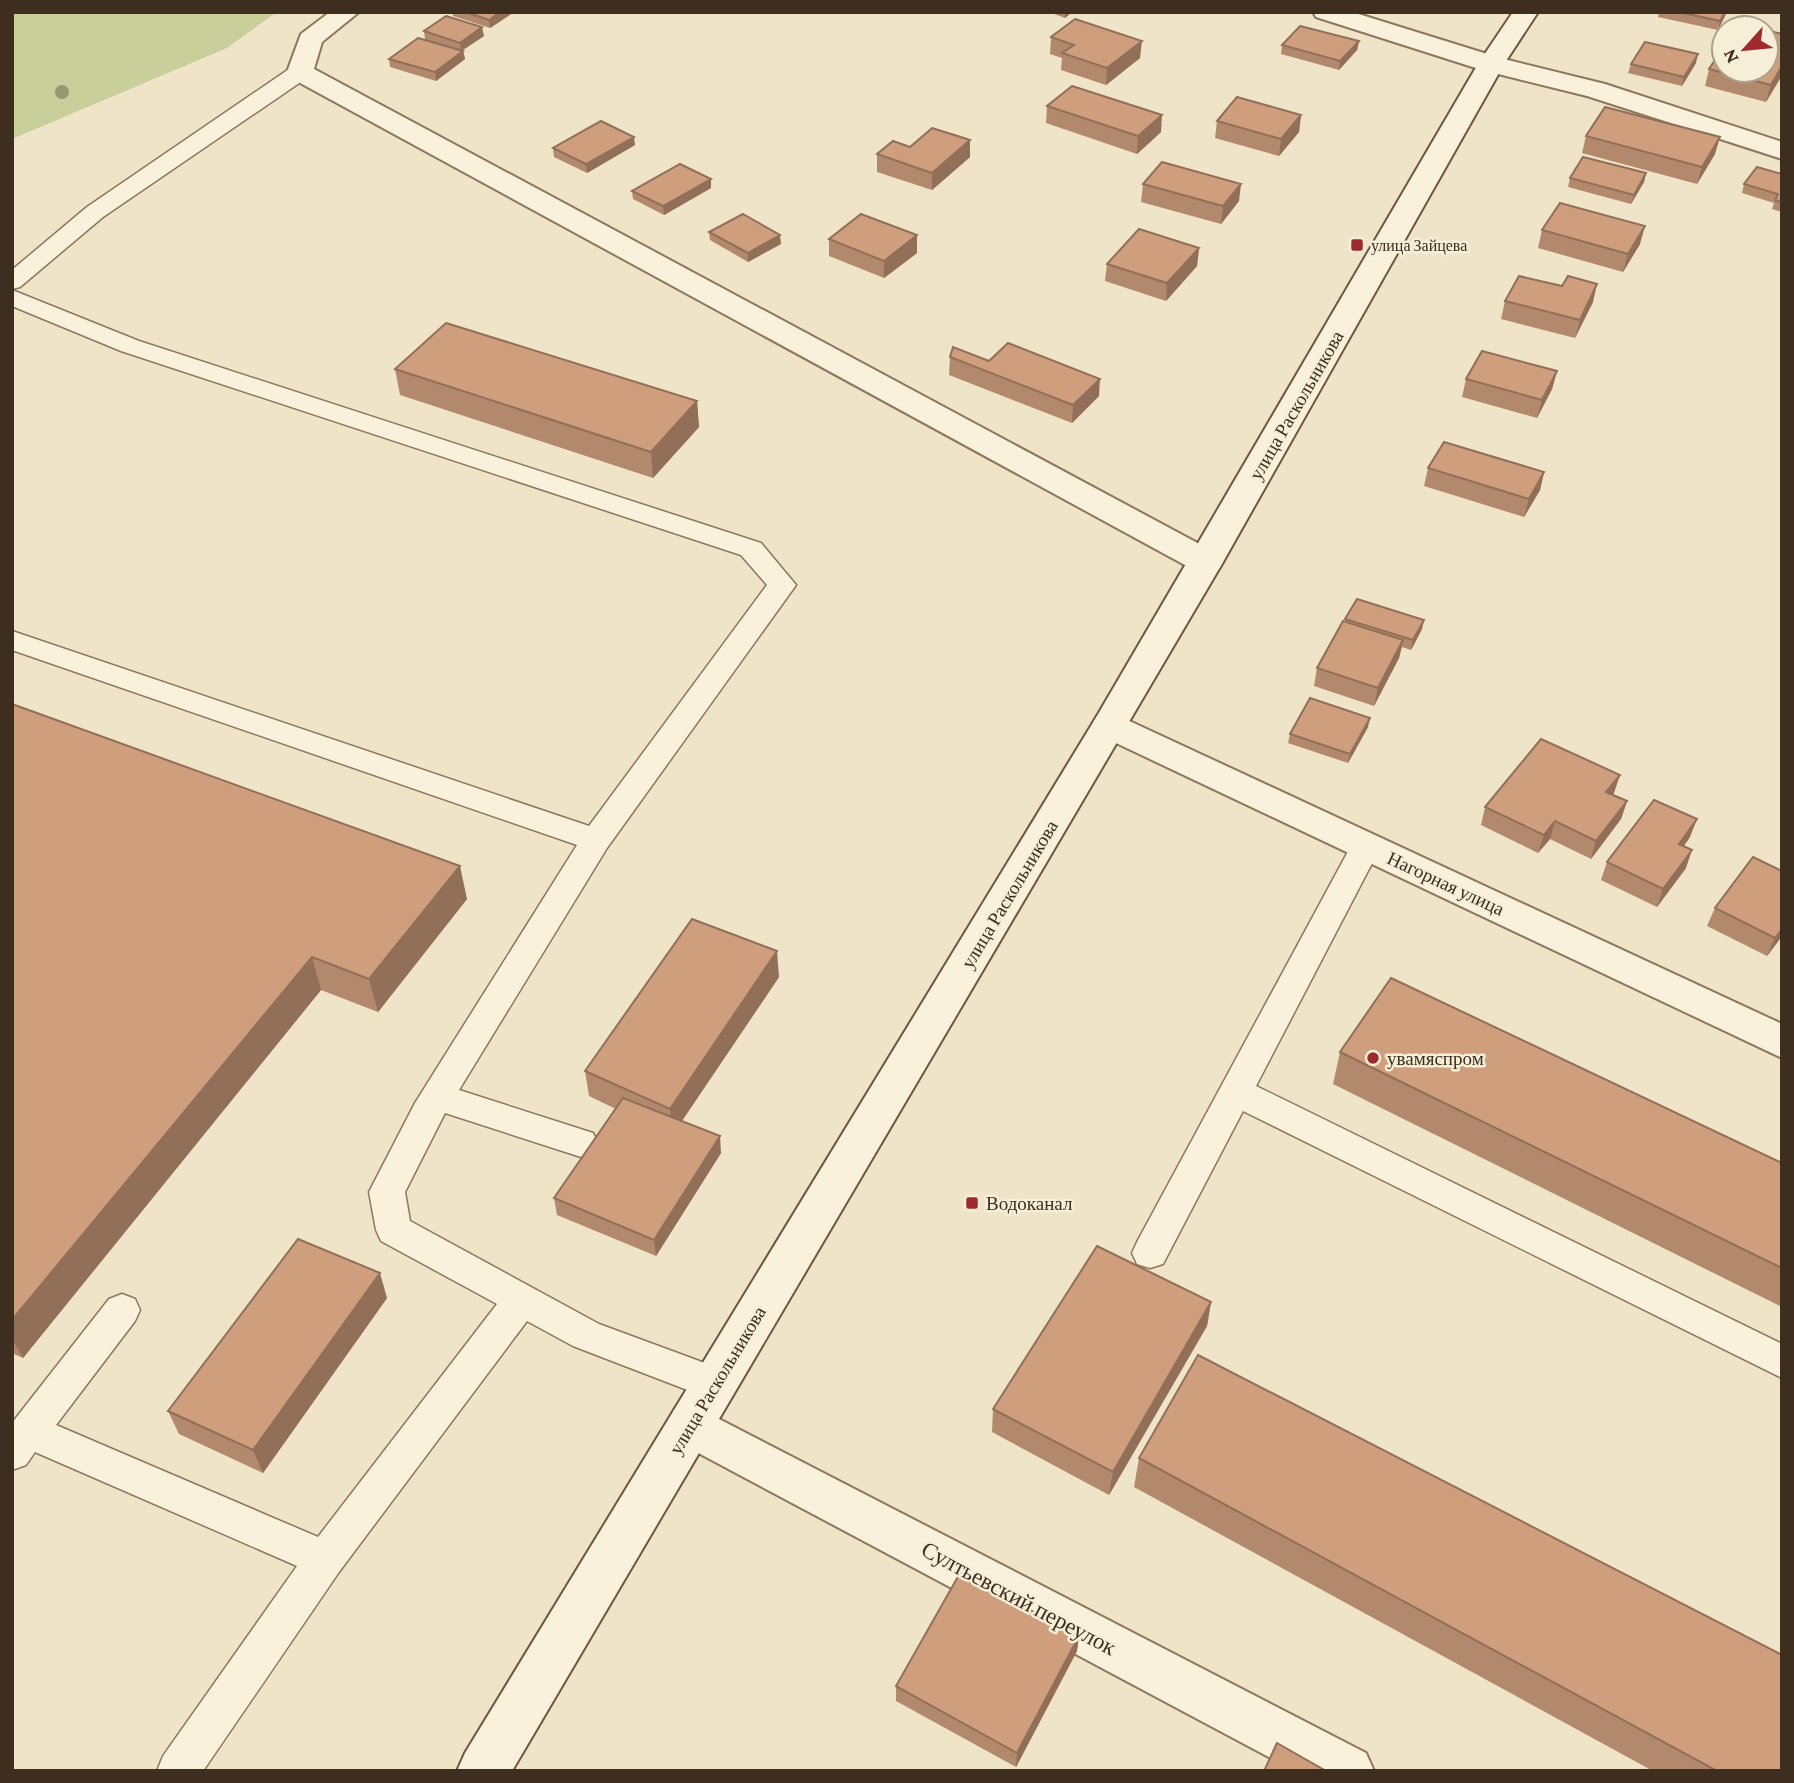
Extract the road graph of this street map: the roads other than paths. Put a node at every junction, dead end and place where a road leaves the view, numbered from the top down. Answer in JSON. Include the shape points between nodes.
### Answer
{"nodes":[{"id":1,"x":347,"y":12,"type":"edge"},
{"id":2,"x":1325,"y":12,"type":"edge"},
{"id":3,"x":1526,"y":12,"type":"edge"},
{"id":4,"x":1491,"y":64,"type":"junction"},
{"id":5,"x":300,"y":72,"type":"junction"},
{"id":6,"x":1782,"y":151,"type":"edge"},
{"id":7,"x":12,"y":282,"type":"edge"},
{"id":8,"x":12,"y":296,"type":"edge"},
{"id":9,"x":1206,"y":562,"type":"junction"},
{"id":10,"x":12,"y":640,"type":"edge"},
{"id":11,"x":1110,"y":725,"type":"junction"},
{"id":12,"x":596,"y":840,"type":"junction"},
{"id":13,"x":1366,"y":846,"type":"junction"},
{"id":14,"x":1782,"y":1042,"type":"edge"},
{"id":15,"x":1236,"y":1092,"type":"junction"},
{"id":16,"x":436,"y":1097,"type":"junction"},
{"id":17,"x":581,"y":1143,"type":"dead end"},
{"id":18,"x":1150,"y":1253,"type":"dead end"},
{"id":19,"x":522,"y":1300,"type":"junction"},
{"id":20,"x":122,"y":1310,"type":"dead end"},
{"id":21,"x":1782,"y":1362,"type":"edge"},
{"id":22,"x":716,"y":1384,"type":"junction"},
{"id":23,"x":690,"y":1425,"type":"junction"},
{"id":24,"x":21,"y":1443,"type":"edge"},
{"id":25,"x":325,"y":1559,"type":"junction"},
{"id":26,"x":178,"y":1771,"type":"edge"},
{"id":27,"x":483,"y":1771,"type":"edge"},
{"id":28,"x":1348,"y":1771,"type":"edge"}],
"edges":[{"from":1,"to":5,"type":"street","via":[[310,39]]},
{"from":2,"to":4,"type":"street"},
{"from":3,"to":4,"type":"street","name":"улица Раскольникова"},
{"from":4,"to":6,"type":"street","via":[[1596,90]]},
{"from":4,"to":9,"type":"street","name":"улица Раскольникова"},
{"from":5,"to":7,"type":"lane","via":[[95,212]]},
{"from":5,"to":9,"type":"street"},
{"from":8,"to":12,"type":"lane","via":[[130,346],[751,549],[782,585]]},
{"from":9,"to":11,"type":"street","name":"улица Раскольникова"},
{"from":10,"to":12,"type":"lane"},
{"from":11,"to":13,"type":"street","name":"Нагорная улица"},
{"from":11,"to":22,"type":"street","name":"улица Раскольникова"},
{"from":12,"to":16,"type":"lane"},
{"from":13,"to":14,"type":"street","name":"Нагорная улица"},
{"from":13,"to":15,"type":"lane"},
{"from":15,"to":18,"type":"lane"},
{"from":15,"to":21,"type":"lane"},
{"from":16,"to":17,"type":"lane"},
{"from":16,"to":19,"type":"lane","via":[[387,1192],[394,1230]]},
{"from":19,"to":22,"type":"lane","via":[[586,1335]]},
{"from":19,"to":25,"type":"lane"},
{"from":20,"to":24,"type":"lane"},
{"from":22,"to":23,"type":"street","name":"улица Раскольникова"},
{"from":23,"to":27,"type":"street","name":"улица Раскольникова"},
{"from":23,"to":28,"type":"street","name":"Султьевский переулок"},
{"from":24,"to":25,"type":"lane"},
{"from":25,"to":26,"type":"lane"}]}
